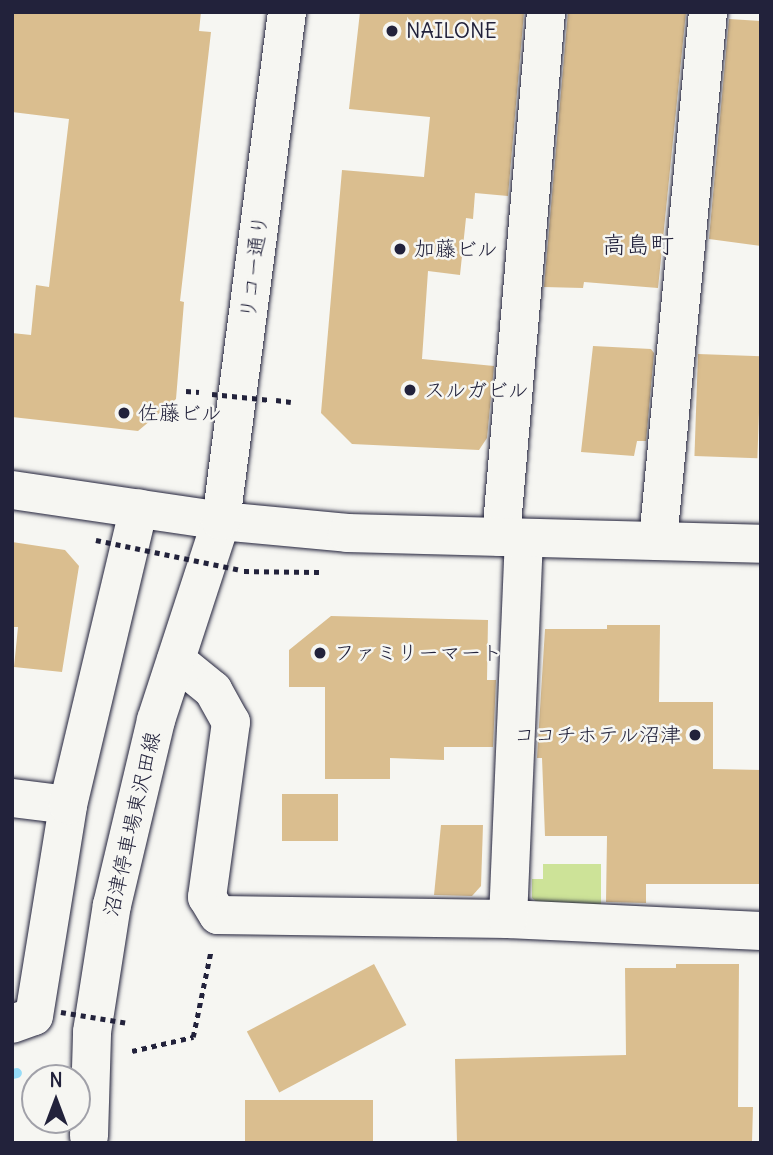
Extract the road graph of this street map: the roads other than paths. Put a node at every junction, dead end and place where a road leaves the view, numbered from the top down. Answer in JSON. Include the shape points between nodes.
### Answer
{"nodes":[{"id":1,"x":287,"y":12,"type":"edge"},
{"id":2,"x":547,"y":12,"type":"edge"},
{"id":3,"x":708,"y":12,"type":"edge"},
{"id":4,"x":12,"y":490,"type":"edge"},
{"id":5,"x":139,"y":508,"type":"junction"},
{"id":6,"x":221,"y":521,"type":"junction"},
{"id":7,"x":513,"y":537,"type":"junction"},
{"id":8,"x":658,"y":541,"type":"junction"},
{"id":9,"x":761,"y":544,"type":"edge"},
{"id":10,"x":176,"y":660,"type":"junction"},
{"id":11,"x":12,"y":798,"type":"edge"},
{"id":12,"x":68,"y":804,"type":"junction"},
{"id":13,"x":508,"y":919,"type":"junction"},
{"id":14,"x":761,"y":931,"type":"edge"},
{"id":15,"x":12,"y":1024,"type":"edge"},
{"id":16,"x":89,"y":1136,"type":"dead end"}],
"edges":[{"from":1,"to":6,"type":"street","name":"リコー通り"},
{"from":2,"to":7,"type":"street"},
{"from":3,"to":8,"type":"street"},
{"from":4,"to":5,"type":"street"},
{"from":5,"to":6,"type":"street"},
{"from":5,"to":12,"type":"street"},
{"from":6,"to":7,"type":"street","via":[[347,533]]},
{"from":6,"to":10,"type":"street","name":"沼津停車場東沢田線"},
{"from":7,"to":8,"type":"street"},
{"from":7,"to":13,"type":"street"},
{"from":8,"to":9,"type":"street"},
{"from":10,"to":13,"type":"street","via":[[213,690],[231,722],[207,897],[218,915]]},
{"from":10,"to":16,"type":"street","name":"沼津停車場東沢田線","via":[[156,720],[112,905],[92,1032]]},
{"from":11,"to":12,"type":"street"},
{"from":12,"to":15,"type":"street","via":[[34,1016]]},
{"from":13,"to":14,"type":"street"}]}
